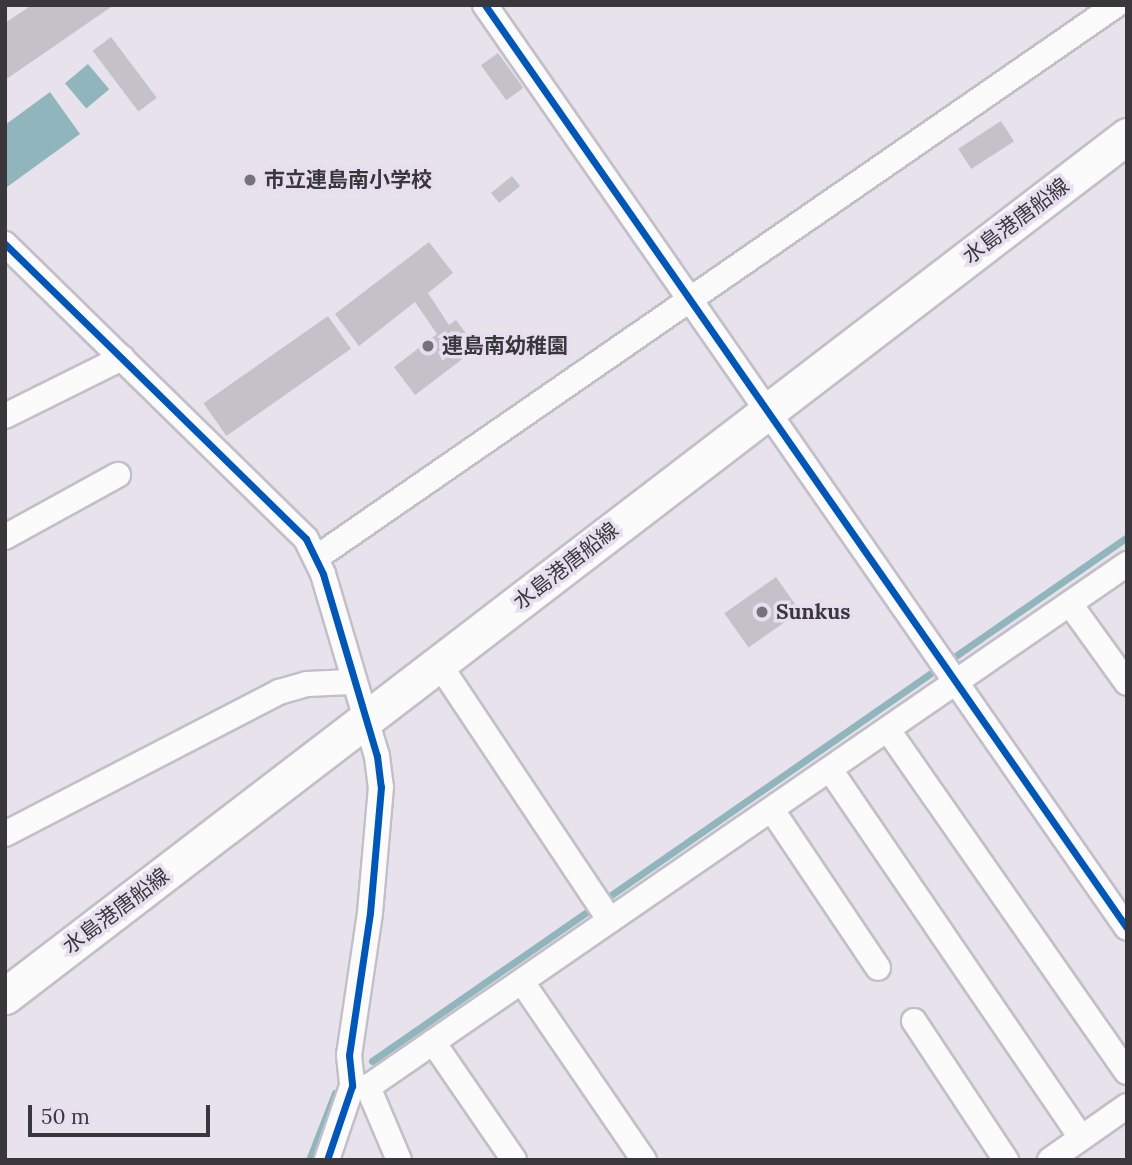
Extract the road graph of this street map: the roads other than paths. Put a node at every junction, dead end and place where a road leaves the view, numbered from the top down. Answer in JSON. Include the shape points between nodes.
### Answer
{"nodes":[{"id":1,"x":485,"y":5,"type":"edge"},
{"id":2,"x":1116,"y":5,"type":"edge"},
{"id":3,"x":1127,"y":136,"type":"edge"},
{"id":4,"x":5,"y":244,"type":"edge"},
{"id":5,"x":689,"y":302,"type":"junction"},
{"id":6,"x":122,"y":358,"type":"junction"},
{"id":7,"x":769,"y":411,"type":"junction"},
{"id":8,"x":5,"y":416,"type":"edge"},
{"id":9,"x":118,"y":475,"type":"dead end"},
{"id":10,"x":5,"y":537,"type":"edge"},
{"id":11,"x":316,"y":558,"type":"junction"},
{"id":12,"x":1127,"y":564,"type":"edge"},
{"id":13,"x":1070,"y":604,"type":"junction"},
{"id":14,"x":439,"y":664,"type":"junction"},
{"id":15,"x":949,"y":672,"type":"junction"},
{"id":16,"x":352,"y":682,"type":"junction"},
{"id":17,"x":1127,"y":683,"type":"edge"},
{"id":18,"x":366,"y":720,"type":"junction"},
{"id":19,"x":888,"y":730,"type":"junction"},
{"id":20,"x":831,"y":771,"type":"junction"},
{"id":21,"x":772,"y":810,"type":"junction"},
{"id":22,"x":8,"y":826,"type":"edge"},
{"id":23,"x":603,"y":909,"type":"junction"},
{"id":24,"x":1127,"y":928,"type":"edge"},
{"id":25,"x":878,"y":968,"type":"dead end"},
{"id":26,"x":522,"y":982,"type":"junction"},
{"id":27,"x":5,"y":996,"type":"edge"},
{"id":28,"x":914,"y":1021,"type":"dead end"},
{"id":29,"x":433,"y":1042,"type":"junction"},
{"id":30,"x":1127,"y":1072,"type":"edge"},
{"id":31,"x":360,"y":1086,"type":"junction"},
{"id":32,"x":1127,"y":1106,"type":"edge"},
{"id":33,"x":1082,"y":1138,"type":"junction"},
{"id":34,"x":327,"y":1160,"type":"edge"},
{"id":35,"x":399,"y":1160,"type":"edge"},
{"id":36,"x":514,"y":1160,"type":"edge"},
{"id":37,"x":644,"y":1160,"type":"edge"},
{"id":38,"x":1006,"y":1160,"type":"edge"},
{"id":39,"x":1050,"y":1160,"type":"edge"}],
"edges":[{"from":1,"to":5,"type":"street"},
{"from":2,"to":5,"type":"street"},
{"from":3,"to":7,"type":"main road","name":"水島港唐船線"},
{"from":4,"to":6,"type":"street"},
{"from":5,"to":7,"type":"street"},
{"from":5,"to":11,"type":"street"},
{"from":6,"to":8,"type":"street"},
{"from":6,"to":11,"type":"street","via":[[306,540]]},
{"from":7,"to":14,"type":"main road","name":"水島港唐船線"},
{"from":7,"to":15,"type":"street"},
{"from":9,"to":10,"type":"street"},
{"from":11,"to":16,"type":"street"},
{"from":12,"to":13,"type":"street"},
{"from":13,"to":15,"type":"street"},
{"from":13,"to":17,"type":"street"},
{"from":14,"to":18,"type":"main road","name":"水島港唐船線"},
{"from":14,"to":23,"type":"street"},
{"from":15,"to":19,"type":"street"},
{"from":15,"to":24,"type":"street"},
{"from":16,"to":18,"type":"street"},
{"from":16,"to":22,"type":"street","via":[[307,684],[279,692]]},
{"from":18,"to":27,"type":"main road","name":"水島港唐船線"},
{"from":18,"to":31,"type":"street","via":[[377,756],[380,816],[349,1055]]},
{"from":19,"to":20,"type":"street"},
{"from":19,"to":30,"type":"street"},
{"from":20,"to":21,"type":"street"},
{"from":20,"to":33,"type":"street"},
{"from":21,"to":23,"type":"street"},
{"from":21,"to":25,"type":"street"},
{"from":23,"to":26,"type":"street"},
{"from":26,"to":29,"type":"street"},
{"from":26,"to":37,"type":"street"},
{"from":28,"to":38,"type":"street"},
{"from":29,"to":31,"type":"street"},
{"from":29,"to":36,"type":"street"},
{"from":31,"to":34,"type":"street"},
{"from":31,"to":35,"type":"street"},
{"from":32,"to":33,"type":"street"},
{"from":33,"to":39,"type":"street"}]}
